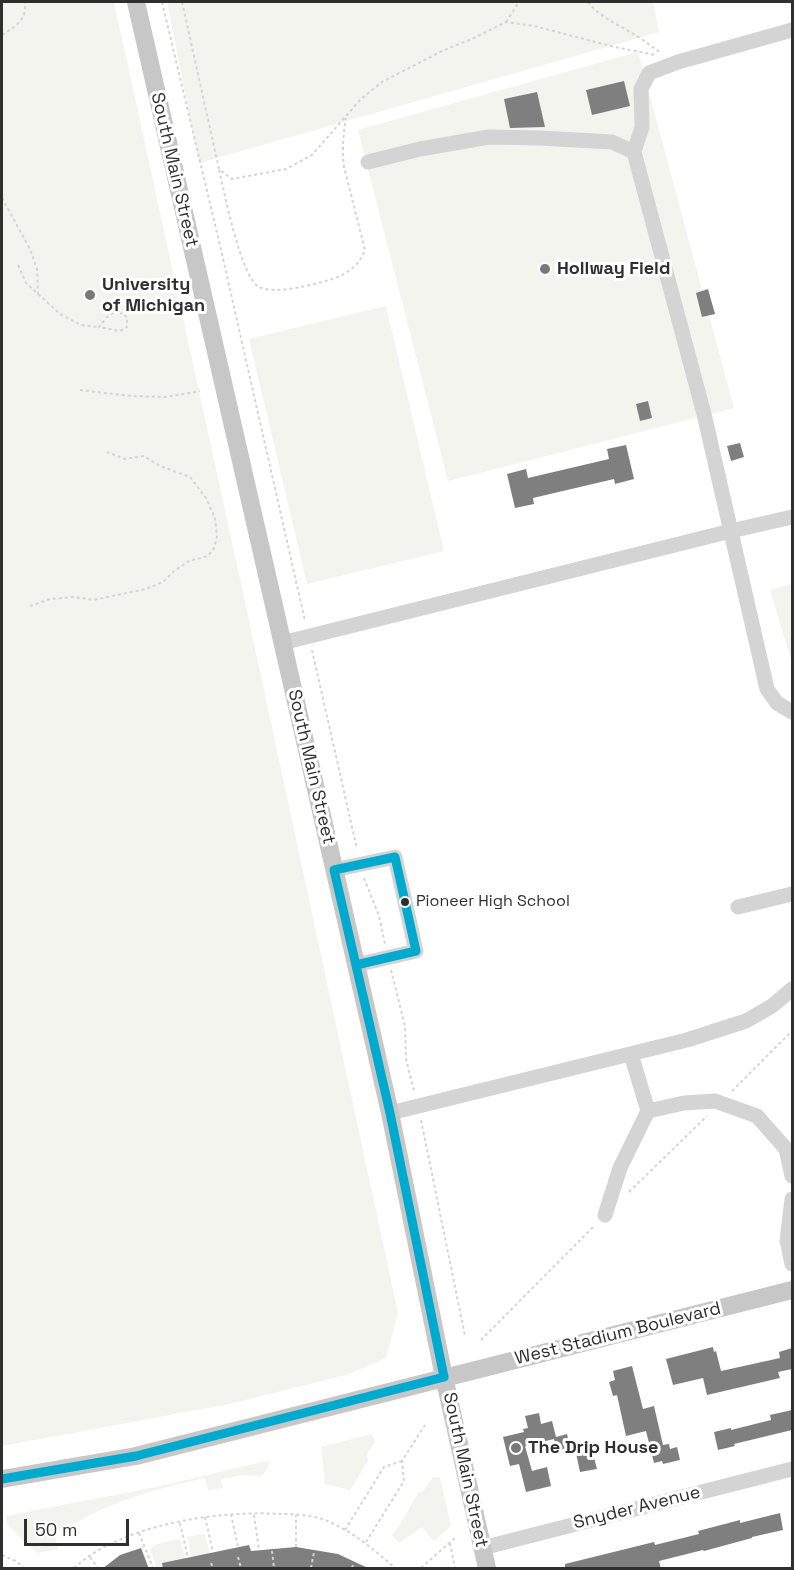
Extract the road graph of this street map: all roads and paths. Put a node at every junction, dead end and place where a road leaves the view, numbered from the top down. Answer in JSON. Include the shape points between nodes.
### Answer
{"nodes":[{"id":1,"x":25,"y":2,"type":"edge"},
{"id":2,"x":136,"y":2,"type":"edge"},
{"id":3,"x":162,"y":2,"type":"edge"},
{"id":4,"x":182,"y":2,"type":"edge"},
{"id":5,"x":519,"y":2,"type":"edge"},
{"id":6,"x":588,"y":2,"type":"edge"},
{"id":7,"x":506,"y":22,"type":"junction"},
{"id":8,"x":792,"y":30,"type":"edge"},
{"id":9,"x":2,"y":35,"type":"edge"},
{"id":10,"x":347,"y":115,"type":"junction"},
{"id":11,"x":634,"y":152,"type":"junction"},
{"id":12,"x":368,"y":162,"type":"dead end"},
{"id":13,"x":219,"y":169,"type":"junction"},
{"id":14,"x":2,"y":198,"type":"edge"},
{"id":15,"x":18,"y":265,"type":"dead end"},
{"id":16,"x":38,"y":295,"type":"junction"},
{"id":17,"x":99,"y":327,"type":"junction"},
{"id":18,"x":80,"y":390,"type":"dead end"},
{"id":19,"x":200,"y":391,"type":"dead end"},
{"id":20,"x":107,"y":452,"type":"dead end"},
{"id":21,"x":792,"y":517,"type":"edge"},
{"id":22,"x":731,"y":531,"type":"junction"},
{"id":23,"x":30,"y":606,"type":"dead end"},
{"id":24,"x":305,"y":620,"type":"dead end"},
{"id":25,"x":282,"y":643,"type":"junction"},
{"id":26,"x":312,"y":648,"type":"dead end"},
{"id":27,"x":792,"y":712,"type":"edge"},
{"id":28,"x":361,"y":864,"type":"junction"},
{"id":29,"x":334,"y":870,"type":"junction"},
{"id":30,"x":792,"y":894,"type":"edge"},
{"id":31,"x":738,"y":907,"type":"dead end"},
{"id":32,"x":388,"y":957,"type":"junction"},
{"id":33,"x":356,"y":965,"type":"junction"},
{"id":34,"x":792,"y":989,"type":"edge"},
{"id":35,"x":792,"y":1031,"type":"edge"},
{"id":36,"x":632,"y":1054,"type":"junction"},
{"id":37,"x":721,"y":1103,"type":"junction"},
{"id":38,"x":418,"y":1106,"type":"junction"},
{"id":39,"x":648,"y":1111,"type":"junction"},
{"id":40,"x":390,"y":1113,"type":"junction"},
{"id":41,"x":792,"y":1176,"type":"edge"},
{"id":42,"x":630,"y":1191,"type":"dead end"},
{"id":43,"x":792,"y":1199,"type":"edge"},
{"id":44,"x":605,"y":1215,"type":"joint"},
{"id":45,"x":792,"y":1264,"type":"edge"},
{"id":46,"x":792,"y":1290,"type":"edge"},
{"id":47,"x":465,"y":1336,"type":"dead end"},
{"id":48,"x":481,"y":1340,"type":"dead end"},
{"id":49,"x":444,"y":1377,"type":"junction"},
{"id":50,"x":425,"y":1425,"type":"dead end"},
{"id":51,"x":402,"y":1461,"type":"junction"},
{"id":52,"x":792,"y":1469,"type":"edge"},
{"id":53,"x":2,"y":1479,"type":"edge"},
{"id":54,"x":254,"y":1513,"type":"junction"},
{"id":55,"x":231,"y":1514,"type":"junction"},
{"id":56,"x":296,"y":1515,"type":"junction"},
{"id":57,"x":205,"y":1517,"type":"junction"},
{"id":58,"x":180,"y":1522,"type":"junction"},
{"id":59,"x":345,"y":1530,"type":"junction"},
{"id":60,"x":139,"y":1533,"type":"junction"},
{"id":61,"x":456,"y":1538,"type":"dead end"},
{"id":62,"x":366,"y":1542,"type":"junction"},
{"id":63,"x":450,"y":1543,"type":"junction"},
{"id":64,"x":238,"y":1547,"type":"dead end"},
{"id":65,"x":296,"y":1547,"type":"dead end"},
{"id":66,"x":482,"y":1548,"type":"junction"},
{"id":67,"x":259,"y":1550,"type":"dead end"},
{"id":68,"x":272,"y":1551,"type":"dead end"},
{"id":69,"x":213,"y":1552,"type":"dead end"},
{"id":70,"x":314,"y":1552,"type":"dead end"},
{"id":71,"x":2,"y":1555,"type":"edge"},
{"id":72,"x":90,"y":1557,"type":"junction"},
{"id":73,"x":238,"y":1557,"type":"dead end"},
{"id":74,"x":188,"y":1558,"type":"dead end"},
{"id":75,"x":211,"y":1563,"type":"dead end"},
{"id":76,"x":24,"y":1569,"type":"edge"},
{"id":77,"x":74,"y":1569,"type":"edge"},
{"id":78,"x":98,"y":1569,"type":"edge"},
{"id":79,"x":153,"y":1569,"type":"edge"},
{"id":80,"x":213,"y":1569,"type":"edge"},
{"id":81,"x":241,"y":1569,"type":"edge"},
{"id":82,"x":274,"y":1569,"type":"edge"},
{"id":83,"x":311,"y":1569,"type":"edge"},
{"id":84,"x":394,"y":1569,"type":"edge"},
{"id":85,"x":421,"y":1569,"type":"edge"},
{"id":86,"x":455,"y":1569,"type":"edge"},
{"id":87,"x":487,"y":1569,"type":"edge"}],
"edges":[{"from":1,"to":9,"type":"path","via":[[23,18]]},
{"from":2,"to":25,"type":"main road","name":"South Main Street"},
{"from":3,"to":24,"type":"path"},
{"from":4,"to":13,"type":"path"},
{"from":5,"to":7,"type":"path"},
{"from":6,"to":7,"type":"path","via":[[610,21],[664,55]]},
{"from":7,"to":10,"type":"path","via":[[382,82]]},
{"from":8,"to":11,"type":"street","via":[[649,73],[641,89],[642,127]]},
{"from":10,"to":13,"type":"path","via":[[312,155],[286,169],[232,179]]},
{"from":10,"to":13,"type":"path","via":[[344,168],[365,250],[361,259],[336,279],[278,290],[256,286],[230,221]]},
{"from":11,"to":12,"type":"street","via":[[612,142],[489,137]]},
{"from":11,"to":22,"type":"street"},
{"from":14,"to":16,"type":"path","via":[[30,249],[37,269]]},
{"from":15,"to":16,"type":"path","via":[[26,283]]},
{"from":16,"to":17,"type":"path","via":[[60,314],[81,325]]},
{"from":17,"to":17,"type":"path","via":[[120,331],[127,327],[126,317],[113,313]]},
{"from":18,"to":19,"type":"path","via":[[166,397]]},
{"from":20,"to":23,"type":"path","via":[[125,459],[144,456],[190,477],[215,518],[214,548],[208,556],[189,561],[146,590],[93,600],[50,599]]},
{"from":21,"to":22,"type":"street"},
{"from":22,"to":25,"type":"street"},
{"from":22,"to":27,"type":"street","via":[[767,689],[777,703]]},
{"from":25,"to":29,"type":"main road","name":"South Main Street"},
{"from":26,"to":28,"type":"path"},
{"from":28,"to":29,"type":"street"},
{"from":28,"to":32,"type":"path"},
{"from":28,"to":32,"type":"street","via":[[395,857],[416,951]]},
{"from":29,"to":33,"type":"main road","name":"South Main Street"},
{"from":30,"to":31,"type":"street"},
{"from":32,"to":33,"type":"street"},
{"from":32,"to":38,"type":"path","via":[[405,1026],[406,1059]]},
{"from":33,"to":40,"type":"main road","name":"South Main Street"},
{"from":34,"to":36,"type":"street","via":[[746,1021]]},
{"from":35,"to":37,"type":"path"},
{"from":36,"to":38,"type":"street"},
{"from":36,"to":39,"type":"street"},
{"from":37,"to":39,"type":"street","via":[[684,1103]]},
{"from":37,"to":41,"type":"street","via":[[757,1116],[786,1149]]},
{"from":37,"to":42,"type":"path"},
{"from":38,"to":40,"type":"street"},
{"from":38,"to":47,"type":"path"},
{"from":39,"to":44,"type":"street","via":[[620,1168]]},
{"from":40,"to":49,"type":"main road","name":"South Main Street"},
{"from":43,"to":45,"type":"street","via":[[787,1241]]},
{"from":44,"to":48,"type":"path"},
{"from":46,"to":49,"type":"main road","name":"West Stadium Boulevard"},
{"from":49,"to":53,"type":"main road","name":"West Stadium Boulevard","via":[[136,1456]]},
{"from":49,"to":66,"type":"main road","name":"South Main Street"},
{"from":50,"to":51,"type":"path"},
{"from":51,"to":59,"type":"path","via":[[384,1467]]},
{"from":51,"to":62,"type":"path","via":[[405,1481]]},
{"from":52,"to":66,"type":"street","name":"Snyder Avenue"},
{"from":54,"to":55,"type":"path"},
{"from":54,"to":56,"type":"path"},
{"from":54,"to":67,"type":"path"},
{"from":55,"to":57,"type":"path"},
{"from":55,"to":64,"type":"path"},
{"from":56,"to":59,"type":"path","via":[[318,1518]]},
{"from":56,"to":65,"type":"path"},
{"from":57,"to":58,"type":"path"},
{"from":57,"to":69,"type":"path"},
{"from":58,"to":60,"type":"path"},
{"from":58,"to":74,"type":"path"},
{"from":59,"to":62,"type":"path"},
{"from":60,"to":72,"type":"path","via":[[109,1544]]},
{"from":60,"to":79,"type":"path"},
{"from":61,"to":63,"type":"path"},
{"from":62,"to":84,"type":"path"},
{"from":63,"to":85,"type":"path"},
{"from":63,"to":86,"type":"path"},
{"from":66,"to":87,"type":"main road","name":"South Main Street"},
{"from":68,"to":82,"type":"path"},
{"from":70,"to":83,"type":"path"},
{"from":71,"to":76,"type":"path"},
{"from":72,"to":77,"type":"path"},
{"from":72,"to":78,"type":"path"},
{"from":73,"to":81,"type":"path"},
{"from":75,"to":80,"type":"path"}]}
